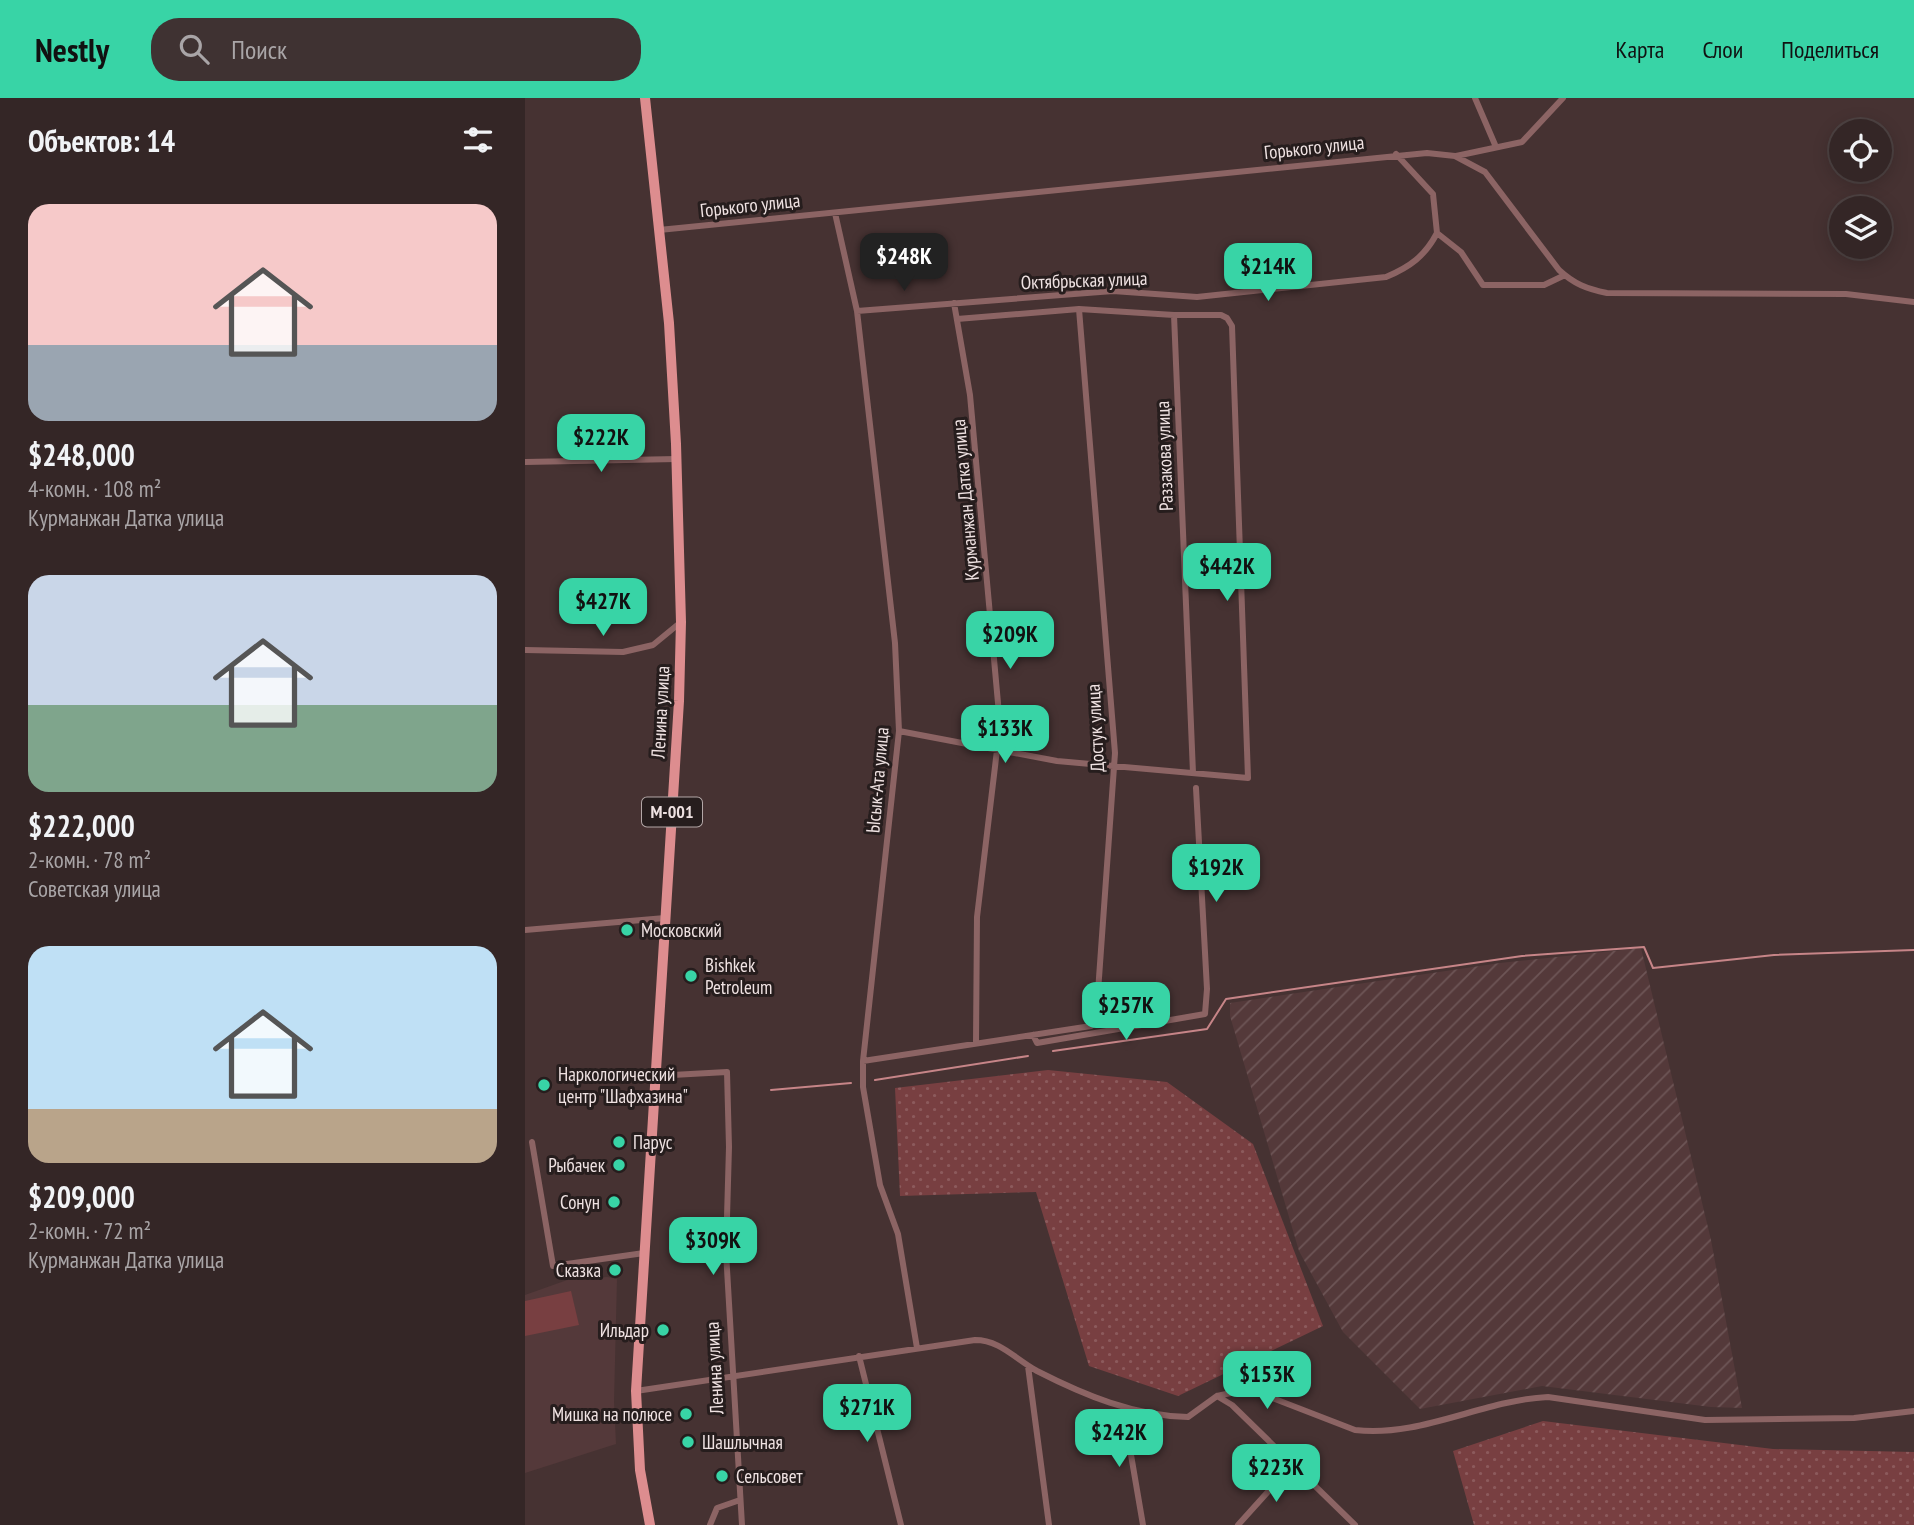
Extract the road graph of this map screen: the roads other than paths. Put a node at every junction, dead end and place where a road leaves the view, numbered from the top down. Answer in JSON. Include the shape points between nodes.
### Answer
{"nodes":[{"id":1,"x":645,"y":98,"type":"edge"},
{"id":2,"x":1475,"y":98,"type":"edge"},
{"id":3,"x":1563,"y":98,"type":"edge"},
{"id":4,"x":1496,"y":148,"type":"junction"},
{"id":5,"x":1396,"y":155,"type":"junction"},
{"id":6,"x":1455,"y":156,"type":"junction"},
{"id":7,"x":835,"y":213,"type":"junction"},
{"id":8,"x":659,"y":230,"type":"junction"},
{"id":9,"x":1437,"y":233,"type":"junction"},
{"id":10,"x":1565,"y":275,"type":"junction"},
{"id":11,"x":1914,"y":302,"type":"edge"},
{"id":12,"x":954,"y":303,"type":"junction"},
{"id":13,"x":1079,"y":309,"type":"junction"},
{"id":14,"x":857,"y":311,"type":"junction"},
{"id":15,"x":1174,"y":315,"type":"junction"},
{"id":16,"x":957,"y":319,"type":"junction"},
{"id":17,"x":677,"y":459,"type":"junction"},
{"id":18,"x":525,"y":462,"type":"edge"},
{"id":19,"x":681,"y":622,"type":"junction"},
{"id":20,"x":525,"y":650,"type":"edge"},
{"id":21,"x":899,"y":731,"type":"junction"},
{"id":22,"x":997,"y":750,"type":"junction"},
{"id":23,"x":1115,"y":766,"type":"junction"},
{"id":24,"x":1193,"y":773,"type":"junction"},
{"id":25,"x":1196,"y":788,"type":"dead end"},
{"id":26,"x":665,"y":918,"type":"junction"},
{"id":27,"x":525,"y":930,"type":"edge"},
{"id":28,"x":1033,"y":1035,"type":"junction"},
{"id":29,"x":976,"y":1043,"type":"junction"},
{"id":30,"x":863,"y":1061,"type":"junction"},
{"id":31,"x":655,"y":1076,"type":"junction"},
{"id":32,"x":532,"y":1142,"type":"dead end"},
{"id":33,"x":644,"y":1253,"type":"junction"},
{"id":34,"x":917,"y":1348,"type":"junction"},
{"id":35,"x":859,"y":1356,"type":"junction"},
{"id":36,"x":1028,"y":1366,"type":"junction"},
{"id":37,"x":731,"y":1377,"type":"junction"},
{"id":38,"x":636,"y":1391,"type":"junction"},
{"id":39,"x":1217,"y":1396,"type":"junction"},
{"id":40,"x":1123,"y":1408,"type":"junction"},
{"id":41,"x":1914,"y":1411,"type":"edge"},
{"id":42,"x":1293,"y":1464,"type":"junction"},
{"id":43,"x":740,"y":1500,"type":"junction"},
{"id":44,"x":650,"y":1525,"type":"edge"},
{"id":45,"x":710,"y":1525,"type":"edge"},
{"id":46,"x":742,"y":1525,"type":"edge"},
{"id":47,"x":901,"y":1525,"type":"edge"},
{"id":48,"x":1049,"y":1525,"type":"edge"},
{"id":49,"x":1143,"y":1525,"type":"edge"},
{"id":50,"x":1238,"y":1525,"type":"edge"},
{"id":51,"x":1355,"y":1525,"type":"edge"}],
"edges":[{"from":1,"to":8,"type":"main road","name":"Ленина улица","number":"М-001"},
{"from":2,"to":4,"type":"street"},
{"from":3,"to":4,"type":"street","via":[[1522,142]]},
{"from":4,"to":6,"type":"street"},
{"from":5,"to":6,"type":"street","name":"Горького улица"},
{"from":5,"to":7,"type":"street","name":"Горького улица"},
{"from":5,"to":9,"type":"street","via":[[1433,194]]},
{"from":6,"to":10,"type":"street","name":"Горького улица","via":[[1485,172]]},
{"from":7,"to":8,"type":"street","name":"Горького улица"},
{"from":7,"to":14,"type":"street","name":"Ысык-Ата улица"},
{"from":8,"to":17,"type":"main road","name":"Ленина улица","number":"М-001"},
{"from":9,"to":10,"type":"street","via":[[1461,252],[1483,285],[1544,285]]},
{"from":9,"to":12,"type":"street","name":"Октябрьская улица","via":[[1421,257],[1386,277],[1197,297],[1114,291]]},
{"from":10,"to":11,"type":"street","name":"Горького улица","via":[[1587,289],[1607,293],[1846,295]]},
{"from":12,"to":14,"type":"street"},
{"from":12,"to":16,"type":"street","name":"Курманжан Датка улица"},
{"from":13,"to":15,"type":"street"},
{"from":13,"to":16,"type":"street"},
{"from":13,"to":23,"type":"street","name":"Достук улица"},
{"from":14,"to":21,"type":"street","name":"Ысык-Ата улица","via":[[895,643]]},
{"from":15,"to":24,"type":"street","name":"Раззакова улица"},
{"from":15,"to":24,"type":"street","via":[[1221,315],[1232,326],[1248,778]]},
{"from":16,"to":22,"type":"street","name":"Курманжан Датка улица","via":[[970,395],[993,626],[1000,725]]},
{"from":17,"to":18,"type":"street"},
{"from":17,"to":19,"type":"main road","name":"Ленина улица","number":"М-001"},
{"from":19,"to":20,"type":"street","via":[[653,645],[623,652]]},
{"from":19,"to":26,"type":"main road","name":"Ленина улица","number":"М-001"},
{"from":21,"to":22,"type":"street"},
{"from":21,"to":30,"type":"street","name":"Ысык-Ата улица"},
{"from":22,"to":23,"type":"street"},
{"from":22,"to":29,"type":"street","name":"Курманжан Датка улица","via":[[977,917]]},
{"from":23,"to":24,"type":"street"},
{"from":23,"to":28,"type":"street","name":"Достук улица","via":[[1096,1020],[1091,1026]]},
{"from":25,"to":28,"type":"street","via":[[1205,1014],[1037,1043]]},
{"from":26,"to":27,"type":"street"},
{"from":26,"to":31,"type":"main road","name":"Ленина улица","number":"М-001"},
{"from":28,"to":29,"type":"street"},
{"from":29,"to":30,"type":"street"},
{"from":30,"to":34,"type":"street","name":"Ысык-Ата улица","via":[[863,1087],[880,1185],[898,1234]]},
{"from":31,"to":33,"type":"main road","name":"Ленина улица","number":"М-001"},
{"from":31,"to":37,"type":"street","name":"Ленина улица","via":[[727,1072]]},
{"from":32,"to":33,"type":"street","via":[[553,1266]]},
{"from":33,"to":38,"type":"main road","name":"Ленина улица","number":"М-001"},
{"from":34,"to":35,"type":"street"},
{"from":34,"to":36,"type":"street","via":[[989,1340]]},
{"from":35,"to":37,"type":"street"},
{"from":35,"to":47,"type":"street"},
{"from":36,"to":40,"type":"street"},
{"from":36,"to":48,"type":"street"},
{"from":37,"to":38,"type":"street"},
{"from":37,"to":43,"type":"street","name":"Ленина улица"},
{"from":38,"to":44,"type":"main road","name":"Ленина улица","number":"М-001","via":[[640,1470]]},
{"from":39,"to":40,"type":"street","via":[[1188,1417]]},
{"from":39,"to":41,"type":"street","via":[[1249,1389],[1355,1430],[1372,1432],[1399,1430],[1523,1398],[1548,1397],[1705,1420],[1854,1418]]},
{"from":39,"to":42,"type":"street"},
{"from":40,"to":49,"type":"street"},
{"from":42,"to":50,"type":"street"},
{"from":42,"to":51,"type":"street"},
{"from":43,"to":45,"type":"street","via":[[717,1508]]},
{"from":43,"to":46,"type":"street","name":"Ленина улица"}]}
